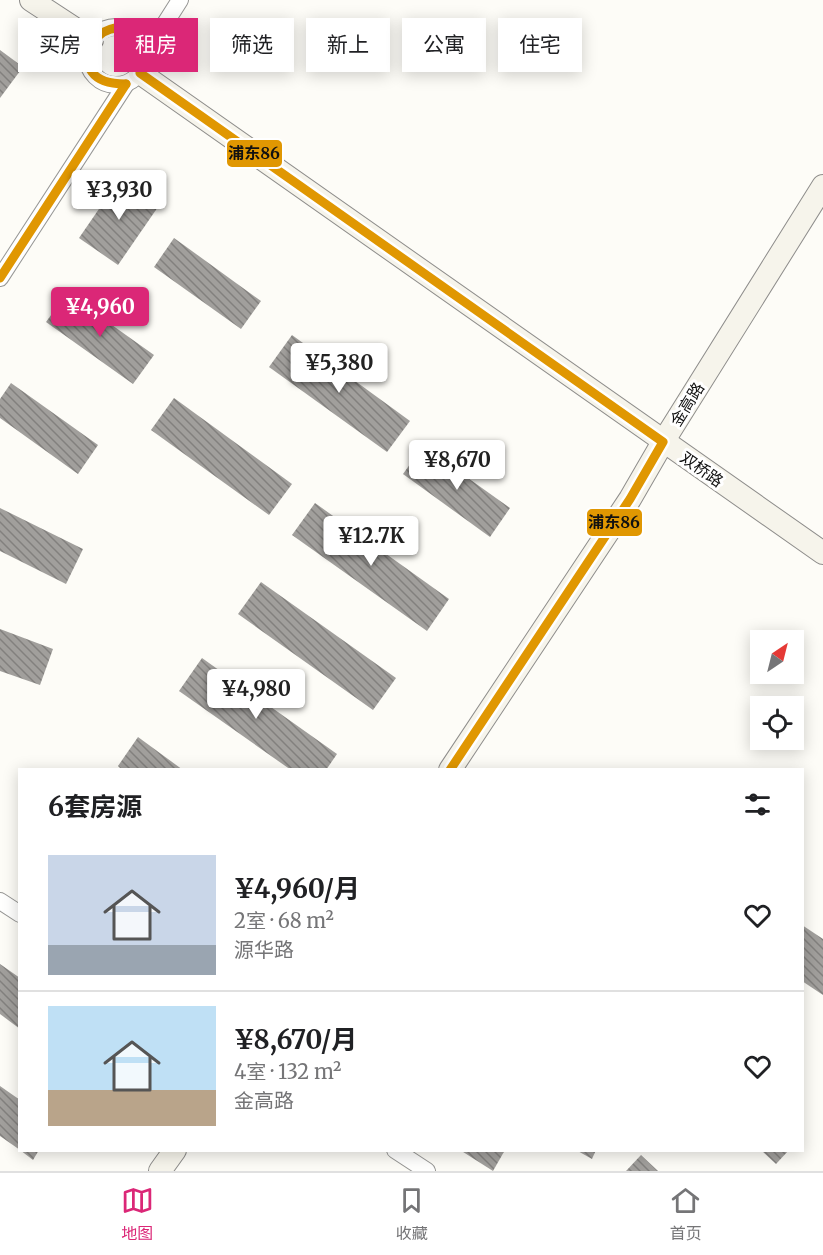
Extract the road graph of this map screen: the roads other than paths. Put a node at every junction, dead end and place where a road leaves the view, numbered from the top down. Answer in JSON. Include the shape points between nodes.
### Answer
{"nodes":[{"id":1,"x":31,"y":0,"type":"edge"},
{"id":2,"x":180,"y":0,"type":"edge"},
{"id":3,"x":58,"y":18,"type":"edge"},
{"id":4,"x":169,"y":18,"type":"edge"},
{"id":5,"x":92,"y":72,"type":"edge"},
{"id":6,"x":136,"y":72,"type":"edge"},
{"id":7,"x":136,"y":72,"type":"edge"},
{"id":8,"x":138,"y":72,"type":"edge"},
{"id":9,"x":823,"y":186,"type":"edge"},
{"id":10,"x":0,"y":278,"type":"edge"},
{"id":11,"x":663,"y":441,"type":"junction"},
{"id":12,"x":823,"y":553,"type":"edge"},
{"id":13,"x":451,"y":768,"type":"edge"},
{"id":14,"x":0,"y":901,"type":"edge"},
{"id":15,"x":18,"y":913,"type":"edge"},
{"id":16,"x":174,"y":1152,"type":"edge"},
{"id":17,"x":398,"y":1152,"type":"edge"},
{"id":18,"x":160,"y":1171,"type":"edge"},
{"id":19,"x":427,"y":1171,"type":"edge"}],
"edges":[{"from":1,"to":3,"type":"street"},
{"from":2,"to":4,"type":"street"},
{"from":5,"to":6,"type":"street","via":[[117,86]]},
{"from":7,"to":10,"type":"street"},
{"from":8,"to":11,"type":"street","name":"双桥路"},
{"from":9,"to":11,"type":"street","name":"金高路"},
{"from":11,"to":12,"type":"street","name":"双桥路"},
{"from":11,"to":13,"type":"street","name":"金高路","via":[[630,499]]},
{"from":14,"to":15,"type":"street"},
{"from":16,"to":18,"type":"street"},
{"from":17,"to":19,"type":"street"}]}
